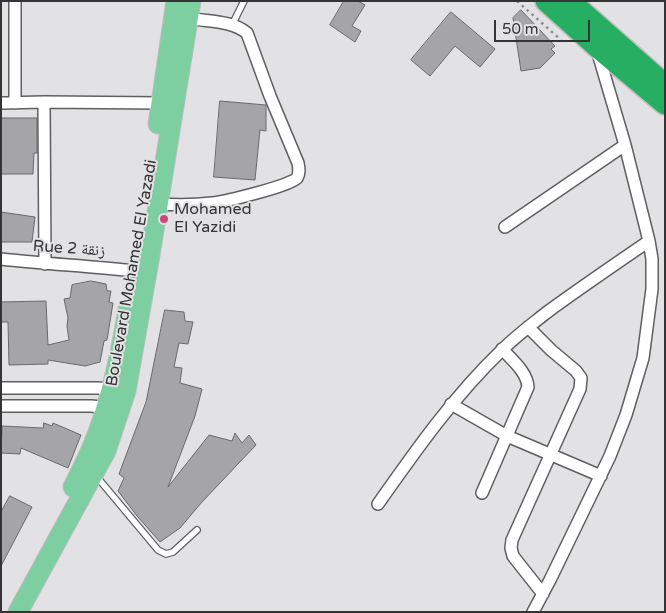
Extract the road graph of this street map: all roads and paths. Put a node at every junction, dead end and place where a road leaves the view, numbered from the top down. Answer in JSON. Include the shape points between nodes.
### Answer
{"nodes":[{"id":1,"x":15,"y":1,"type":"edge"},
{"id":2,"x":176,"y":1,"type":"edge"},
{"id":3,"x":244,"y":1,"type":"edge"},
{"id":4,"x":546,"y":1,"type":"edge"},
{"id":5,"x":582,"y":5,"type":"edge"},
{"id":6,"x":190,"y":9,"type":"edge"},
{"id":7,"x":232,"y":25,"type":"junction"},
{"id":8,"x":596,"y":46,"type":"junction"},
{"id":9,"x":665,"y":85,"type":"edge"},
{"id":10,"x":44,"y":102,"type":"junction"},
{"id":11,"x":1,"y":103,"type":"edge"},
{"id":12,"x":15,"y":103,"type":"junction"},
{"id":13,"x":162,"y":103,"type":"junction"},
{"id":14,"x":665,"y":104,"type":"edge"},
{"id":15,"x":625,"y":145,"type":"junction"},
{"id":16,"x":158,"y":204,"type":"junction"},
{"id":17,"x":505,"y":227,"type":"dead end"},
{"id":18,"x":649,"y":241,"type":"junction"},
{"id":19,"x":1,"y":259,"type":"edge"},
{"id":20,"x":45,"y":264,"type":"junction"},
{"id":21,"x":134,"y":271,"type":"junction"},
{"id":22,"x":528,"y":328,"type":"junction"},
{"id":23,"x":502,"y":349,"type":"junction"},
{"id":24,"x":1,"y":388,"type":"edge"},
{"id":25,"x":119,"y":390,"type":"junction"},
{"id":26,"x":451,"y":404,"type":"junction"},
{"id":27,"x":1,"y":406,"type":"edge"},
{"id":28,"x":113,"y":408,"type":"junction"},
{"id":29,"x":507,"y":436,"type":"junction"},
{"id":30,"x":550,"y":454,"type":"junction"},
{"id":31,"x":94,"y":473,"type":"junction"},
{"id":32,"x":601,"y":476,"type":"junction"},
{"id":33,"x":482,"y":493,"type":"dead end"},
{"id":34,"x":378,"y":504,"type":"dead end"},
{"id":35,"x":197,"y":530,"type":"dead end"},
{"id":36,"x":543,"y":594,"type":"junction"},
{"id":37,"x":6,"y":612,"type":"edge"},
{"id":38,"x":18,"y":612,"type":"edge"},
{"id":39,"x":533,"y":612,"type":"edge"}],
"edges":[{"from":1,"to":12,"type":"street"},
{"from":2,"to":13,"type":"main road","name":"Boulevard Mohamed El Yazadi"},
{"from":3,"to":7,"type":"lane"},
{"from":4,"to":8,"type":"highway"},
{"from":5,"to":9,"type":"highway"},
{"from":6,"to":7,"type":"street"},
{"from":6,"to":16,"type":"main road","name":"Boulevard Mohamed El Yazadi"},
{"from":7,"to":16,"type":"street","via":[[247,33],[298,163],[297,178],[279,187],[224,201]]},
{"from":8,"to":14,"type":"highway"},
{"from":8,"to":15,"type":"street"},
{"from":10,"to":12,"type":"street"},
{"from":10,"to":13,"type":"street"},
{"from":10,"to":20,"type":"street"},
{"from":11,"to":12,"type":"street"},
{"from":13,"to":21,"type":"main road","name":"Boulevard Mohamed El Yazadi"},
{"from":15,"to":17,"type":"street"},
{"from":15,"to":18,"type":"street"},
{"from":16,"to":25,"type":"main road","name":"Boulevard Mohamed El Yazadi","via":[[148,270]]},
{"from":18,"to":22,"type":"street"},
{"from":18,"to":32,"type":"street","via":[[652,289],[643,358],[626,415]]},
{"from":19,"to":20,"type":"street","name":"Rue 2 زنقة"},
{"from":20,"to":21,"type":"street","name":"Rue 2 زنقة"},
{"from":21,"to":25,"type":"main road","name":"Boulevard Mohamed El Yazadi"},
{"from":22,"to":23,"type":"street"},
{"from":22,"to":30,"type":"street","via":[[582,378]]},
{"from":23,"to":26,"type":"street"},
{"from":23,"to":29,"type":"street","via":[[524,374],[528,384]]},
{"from":24,"to":25,"type":"street"},
{"from":25,"to":28,"type":"main road","name":"Boulevard Mohamed El Yazadi"},
{"from":26,"to":29,"type":"street"},
{"from":26,"to":34,"type":"street"},
{"from":27,"to":28,"type":"street"},
{"from":28,"to":31,"type":"main road","name":"Boulevard Mohamed El Yazadi","via":[[106,451]]},
{"from":28,"to":37,"type":"main road","name":"Boulevard Mohamed El Yazadi"},
{"from":29,"to":30,"type":"street"},
{"from":29,"to":33,"type":"street"},
{"from":30,"to":32,"type":"street"},
{"from":30,"to":36,"type":"street","via":[[511,548],[513,556]]},
{"from":31,"to":35,"type":"lane","via":[[158,550],[166,554],[173,552]]},
{"from":31,"to":38,"type":"main road","name":"Boulevard Mohamed El Yazadi"},
{"from":32,"to":36,"type":"street"},
{"from":36,"to":39,"type":"street"}]}
